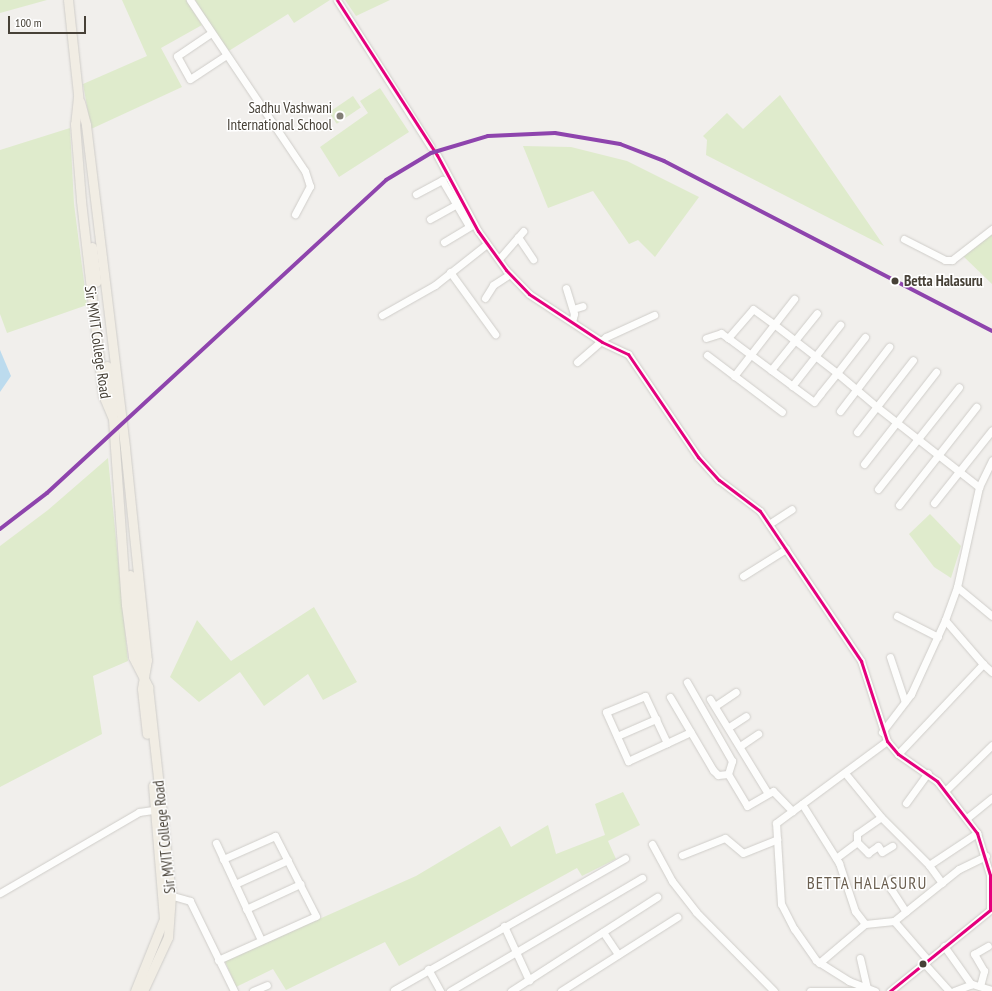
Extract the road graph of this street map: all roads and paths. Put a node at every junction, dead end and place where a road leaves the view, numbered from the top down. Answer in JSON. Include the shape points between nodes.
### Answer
{"nodes":[{"id":1,"x":68,"y":0,"type":"edge"},
{"id":2,"x":190,"y":0,"type":"edge"},
{"id":3,"x":337,"y":0,"type":"edge"},
{"id":4,"x":211,"y":34,"type":"junction"},
{"id":5,"x":225,"y":56,"type":"junction"},
{"id":6,"x":78,"y":97,"type":"junction"},
{"id":7,"x":431,"y":147,"type":"dead end"},
{"id":8,"x":436,"y":155,"type":"dead end"},
{"id":9,"x":416,"y":194,"type":"dead end"},
{"id":10,"x":457,"y":204,"type":"junction"},
{"id":11,"x":295,"y":214,"type":"dead end"},
{"id":12,"x":430,"y":219,"type":"dead end"},
{"id":13,"x":472,"y":225,"type":"junction"},
{"id":14,"x":992,"y":229,"type":"edge"},
{"id":15,"x":904,"y":239,"type":"dead end"},
{"id":16,"x":444,"y":242,"type":"dead end"},
{"id":17,"x":487,"y":244,"type":"junction"},
{"id":18,"x":498,"y":259,"type":"junction"},
{"id":19,"x":533,"y":259,"type":"dead end"},
{"id":20,"x":450,"y":272,"type":"junction"},
{"id":21,"x":510,"y":274,"type":"junction"},
{"id":22,"x":566,"y":288,"type":"dead end"},
{"id":23,"x":484,"y":298,"type":"dead end"},
{"id":24,"x":794,"y":299,"type":"dead end"},
{"id":25,"x":583,"y":306,"type":"dead end"},
{"id":26,"x":573,"y":309,"type":"junction"},
{"id":27,"x":817,"y":313,"type":"dead end"},
{"id":28,"x":382,"y":315,"type":"dead end"},
{"id":29,"x":654,"y":315,"type":"dead end"},
{"id":30,"x":572,"y":322,"type":"junction"},
{"id":31,"x":775,"y":325,"type":"junction"},
{"id":32,"x":840,"y":325,"type":"dead end"},
{"id":33,"x":495,"y":334,"type":"dead end"},
{"id":34,"x":865,"y":337,"type":"dead end"},
{"id":35,"x":706,"y":338,"type":"dead end"},
{"id":36,"x":728,"y":338,"type":"junction"},
{"id":37,"x":794,"y":340,"type":"junction"},
{"id":38,"x":602,"y":342,"type":"junction"},
{"id":39,"x":889,"y":347,"type":"dead end"},
{"id":40,"x":750,"y":354,"type":"junction"},
{"id":41,"x":707,"y":355,"type":"dead end"},
{"id":42,"x":814,"y":356,"type":"junction"},
{"id":43,"x":913,"y":360,"type":"dead end"},
{"id":44,"x":577,"y":362,"type":"dead end"},
{"id":45,"x":771,"y":370,"type":"junction"},
{"id":46,"x":936,"y":372,"type":"dead end"},
{"id":47,"x":836,"y":373,"type":"junction"},
{"id":48,"x":734,"y":376,"type":"junction"},
{"id":49,"x":792,"y":386,"type":"junction"},
{"id":50,"x":958,"y":387,"type":"dead end"},
{"id":51,"x":856,"y":389,"type":"junction"},
{"id":52,"x":877,"y":407,"type":"junction"},
{"id":53,"x":976,"y":407,"type":"dead end"},
{"id":54,"x":782,"y":412,"type":"dead end"},
{"id":55,"x":840,"y":412,"type":"dead end"},
{"id":56,"x":897,"y":423,"type":"junction"},
{"id":57,"x":992,"y":430,"type":"edge"},
{"id":58,"x":857,"y":432,"type":"dead end"},
{"id":59,"x":918,"y":439,"type":"junction"},
{"id":60,"x":938,"y":454,"type":"junction"},
{"id":61,"x":864,"y":464,"type":"dead end"},
{"id":62,"x":991,"y":464,"type":"edge"},
{"id":63,"x":960,"y":472,"type":"junction"},
{"id":64,"x":979,"y":487,"type":"junction"},
{"id":65,"x":878,"y":489,"type":"dead end"},
{"id":66,"x":934,"y":503,"type":"dead end"},
{"id":67,"x":899,"y":505,"type":"dead end"},
{"id":68,"x":792,"y":509,"type":"dead end"},
{"id":69,"x":769,"y":524,"type":"junction"},
{"id":70,"x":786,"y":549,"type":"junction"},
{"id":71,"x":743,"y":576,"type":"dead end"},
{"id":72,"x":957,"y":587,"type":"junction"},
{"id":73,"x":897,"y":616,"type":"dead end"},
{"id":74,"x":992,"y":616,"type":"edge"},
{"id":75,"x":945,"y":620,"type":"junction"},
{"id":76,"x":938,"y":637,"type":"junction"},
{"id":77,"x":890,"y":657,"type":"dead end"},
{"id":78,"x":983,"y":664,"type":"junction"},
{"id":79,"x":992,"y":672,"type":"edge"},
{"id":80,"x":143,"y":680,"type":"junction"},
{"id":81,"x":688,"y":682,"type":"dead end"},
{"id":82,"x":736,"y":692,"type":"dead end"},
{"id":83,"x":670,"y":697,"type":"dead end"},
{"id":84,"x":710,"y":698,"type":"dead end"},
{"id":85,"x":905,"y":702,"type":"junction"},
{"id":86,"x":715,"y":706,"type":"junction"},
{"id":87,"x":746,"y":716,"type":"dead end"},
{"id":88,"x":656,"y":719,"type":"junction"},
{"id":89,"x":728,"y":727,"type":"junction"},
{"id":90,"x":691,"y":732,"type":"junction"},
{"id":91,"x":882,"y":732,"type":"junction"},
{"id":92,"x":758,"y":734,"type":"dead end"},
{"id":93,"x":617,"y":736,"type":"junction"},
{"id":94,"x":887,"y":741,"type":"junction"},
{"id":95,"x":667,"y":743,"type":"junction"},
{"id":96,"x":992,"y":745,"type":"edge"},
{"id":97,"x":740,"y":746,"type":"junction"},
{"id":98,"x":898,"y":754,"type":"junction"},
{"id":99,"x":845,"y":773,"type":"junction"},
{"id":100,"x":928,"y":773,"type":"junction"},
{"id":101,"x":728,"y":774,"type":"junction"},
{"id":102,"x":946,"y":790,"type":"junction"},
{"id":103,"x":767,"y":792,"type":"junction"},
{"id":104,"x":992,"y":798,"type":"edge"},
{"id":105,"x":906,"y":803,"type":"dead end"},
{"id":106,"x":802,"y":804,"type":"junction"},
{"id":107,"x":158,"y":810,"type":"junction"},
{"id":108,"x":792,"y":811,"type":"junction"},
{"id":109,"x":880,"y":817,"type":"junction"},
{"id":110,"x":967,"y":818,"type":"junction"},
{"id":111,"x":977,"y":833,"type":"junction"},
{"id":112,"x":777,"y":839,"type":"junction"},
{"id":113,"x":857,"y":842,"type":"junction"},
{"id":114,"x":216,"y":843,"type":"dead end"},
{"id":115,"x":652,"y":844,"type":"dead end"},
{"id":116,"x":892,"y":846,"type":"dead end"},
{"id":117,"x":682,"y":855,"type":"dead end"},
{"id":118,"x":986,"y":856,"type":"junction"},
{"id":119,"x":625,"y":858,"type":"dead end"},
{"id":120,"x":836,"y":858,"type":"junction"},
{"id":121,"x":223,"y":859,"type":"junction"},
{"id":122,"x":288,"y":860,"type":"junction"},
{"id":123,"x":929,"y":865,"type":"junction"},
{"id":124,"x":991,"y":875,"type":"edge"},
{"id":125,"x":642,"y":878,"type":"dead end"},
{"id":126,"x":891,"y":879,"type":"dead end"},
{"id":127,"x":942,"y":883,"type":"junction"},
{"id":128,"x":235,"y":884,"type":"junction"},
{"id":129,"x":300,"y":884,"type":"junction"},
{"id":130,"x":0,"y":893,"type":"edge"},
{"id":131,"x":167,"y":894,"type":"junction"},
{"id":132,"x":657,"y":897,"type":"dead end"},
{"id":133,"x":246,"y":909,"type":"junction"},
{"id":134,"x":906,"y":912,"type":"junction"},
{"id":135,"x":677,"y":917,"type":"dead end"},
{"id":136,"x":894,"y":921,"type":"junction"},
{"id":137,"x":865,"y":924,"type":"junction"},
{"id":138,"x":504,"y":926,"type":"junction"},
{"id":139,"x":603,"y":932,"type":"junction"},
{"id":140,"x":260,"y":938,"type":"junction"},
{"id":141,"x":944,"y":946,"type":"junction"},
{"id":142,"x":988,"y":946,"type":"dead end"},
{"id":143,"x":517,"y":954,"type":"junction"},
{"id":144,"x":618,"y":954,"type":"junction"},
{"id":145,"x":860,"y":958,"type":"dead end"},
{"id":146,"x":218,"y":960,"type":"junction"},
{"id":147,"x":925,"y":961,"type":"junction"},
{"id":148,"x":819,"y":963,"type":"junction"},
{"id":149,"x":428,"y":969,"type":"junction"},
{"id":150,"x":529,"y":980,"type":"junction"},
{"id":151,"x":268,"y":984,"type":"dead end"},
{"id":152,"x":971,"y":984,"type":"junction"},
{"id":153,"x":980,"y":986,"type":"junction"},
{"id":154,"x":519,"y":989,"type":"edge"},
{"id":155,"x":866,"y":989,"type":"edge"},
{"id":156,"x":394,"y":990,"type":"edge"},
{"id":157,"x":992,"y":990,"type":"edge"},
{"id":158,"x":135,"y":991,"type":"edge"},
{"id":159,"x":143,"y":991,"type":"edge"},
{"id":160,"x":234,"y":991,"type":"edge"},
{"id":161,"x":253,"y":991,"type":"edge"},
{"id":162,"x":440,"y":991,"type":"edge"},
{"id":163,"x":450,"y":991,"type":"edge"},
{"id":164,"x":511,"y":991,"type":"edge"},
{"id":165,"x":560,"y":991,"type":"edge"},
{"id":166,"x":774,"y":991,"type":"edge"},
{"id":167,"x":810,"y":991,"type":"edge"},
{"id":168,"x":875,"y":991,"type":"edge"},
{"id":169,"x":890,"y":991,"type":"edge"},
{"id":170,"x":949,"y":991,"type":"edge"},
{"id":171,"x":954,"y":991,"type":"edge"}],
"edges":[{"from":1,"to":6,"type":"main road","name":"Sir MVIT College Road"},
{"from":2,"to":4,"type":"street"},
{"from":3,"to":7,"type":"street"},
{"from":4,"to":5,"type":"street"},
{"from":4,"to":5,"type":"street","via":[[177,56],[190,79]]},
{"from":5,"to":11,"type":"street","via":[[278,127],[281,140],[305,171],[310,186]]},
{"from":6,"to":80,"type":"main road","name":"Sir MVIT College Road","via":[[86,125],[98,265],[130,544],[147,660]]},
{"from":6,"to":80,"type":"main road","name":"Sir MVIT College Road","via":[[75,124],[88,267],[103,395],[113,419],[133,656]]},
{"from":8,"to":13,"type":"street"},
{"from":9,"to":10,"type":"street","via":[[442,180]]},
{"from":10,"to":12,"type":"street"},
{"from":10,"to":13,"type":"street"},
{"from":13,"to":16,"type":"street"},
{"from":13,"to":17,"type":"street"},
{"from":14,"to":15,"type":"street","via":[[952,260],[945,260]]},
{"from":17,"to":18,"type":"street"},
{"from":17,"to":20,"type":"street"},
{"from":18,"to":19,"type":"street","via":[[520,234]]},
{"from":18,"to":21,"type":"street"},
{"from":20,"to":28,"type":"street"},
{"from":20,"to":33,"type":"street"},
{"from":21,"to":23,"type":"street","via":[[493,285]]},
{"from":21,"to":30,"type":"street","via":[[529,294]]},
{"from":22,"to":26,"type":"street","via":[[566,297]]},
{"from":24,"to":31,"type":"street"},
{"from":25,"to":26,"type":"street"},
{"from":26,"to":30,"type":"street"},
{"from":27,"to":37,"type":"street"},
{"from":29,"to":38,"type":"street"},
{"from":30,"to":38,"type":"street"},
{"from":31,"to":36,"type":"street","via":[[754,310]]},
{"from":31,"to":37,"type":"street"},
{"from":31,"to":40,"type":"street"},
{"from":32,"to":42,"type":"street"},
{"from":34,"to":47,"type":"street"},
{"from":35,"to":36,"type":"street","via":[[721,333]]},
{"from":36,"to":40,"type":"street"},
{"from":37,"to":42,"type":"street"},
{"from":37,"to":45,"type":"street"},
{"from":38,"to":44,"type":"street"},
{"from":38,"to":69,"type":"street","via":[[628,354],[698,457],[719,480],[760,511]]},
{"from":39,"to":51,"type":"street"},
{"from":40,"to":45,"type":"street"},
{"from":40,"to":48,"type":"street"},
{"from":41,"to":48,"type":"street"},
{"from":42,"to":47,"type":"street"},
{"from":42,"to":49,"type":"street"},
{"from":43,"to":52,"type":"street"},
{"from":45,"to":49,"type":"street"},
{"from":46,"to":56,"type":"street"},
{"from":47,"to":49,"type":"street","via":[[814,402]]},
{"from":47,"to":51,"type":"street"},
{"from":48,"to":54,"type":"street"},
{"from":50,"to":59,"type":"street"},
{"from":51,"to":52,"type":"street"},
{"from":51,"to":55,"type":"street"},
{"from":52,"to":56,"type":"street"},
{"from":52,"to":58,"type":"street"},
{"from":53,"to":60,"type":"street"},
{"from":56,"to":59,"type":"street"},
{"from":56,"to":61,"type":"street"},
{"from":57,"to":63,"type":"street"},
{"from":59,"to":60,"type":"street"},
{"from":59,"to":65,"type":"street"},
{"from":60,"to":63,"type":"street"},
{"from":60,"to":67,"type":"street"},
{"from":62,"to":64,"type":"street"},
{"from":63,"to":64,"type":"street"},
{"from":63,"to":66,"type":"street"},
{"from":64,"to":72,"type":"street"},
{"from":68,"to":69,"type":"street"},
{"from":69,"to":70,"type":"street"},
{"from":70,"to":71,"type":"street"},
{"from":70,"to":91,"type":"street","via":[[861,661]]},
{"from":72,"to":74,"type":"street"},
{"from":72,"to":75,"type":"street"},
{"from":73,"to":76,"type":"street"},
{"from":75,"to":76,"type":"street"},
{"from":75,"to":78,"type":"street"},
{"from":76,"to":85,"type":"street"},
{"from":77,"to":85,"type":"street"},
{"from":78,"to":79,"type":"street"},
{"from":78,"to":98,"type":"street"},
{"from":80,"to":107,"type":"main road","name":"Sir MVIT College Road"},
{"from":81,"to":101,"type":"street","via":[[732,761]]},
{"from":82,"to":86,"type":"street"},
{"from":83,"to":90,"type":"street"},
{"from":84,"to":86,"type":"street"},
{"from":85,"to":91,"type":"street"},
{"from":86,"to":89,"type":"street"},
{"from":87,"to":89,"type":"street"},
{"from":88,"to":93,"type":"street"},
{"from":88,"to":93,"type":"street","via":[[645,696],[606,712]]},
{"from":88,"to":95,"type":"street"},
{"from":89,"to":97,"type":"street"},
{"from":90,"to":95,"type":"street"},
{"from":90,"to":101,"type":"street","via":[[713,770],[718,775]]},
{"from":91,"to":94,"type":"street"},
{"from":92,"to":97,"type":"street"},
{"from":93,"to":95,"type":"street","via":[[628,761]]},
{"from":94,"to":98,"type":"street"},
{"from":94,"to":99,"type":"street"},
{"from":96,"to":102,"type":"street"},
{"from":97,"to":103,"type":"street"},
{"from":98,"to":100,"type":"street"},
{"from":99,"to":106,"type":"street"},
{"from":99,"to":109,"type":"street"},
{"from":100,"to":102,"type":"street"},
{"from":100,"to":105,"type":"street"},
{"from":101,"to":103,"type":"street","via":[[747,806]]},
{"from":102,"to":110,"type":"street"},
{"from":103,"to":108,"type":"street","via":[[778,793]]},
{"from":104,"to":110,"type":"street"},
{"from":106,"to":108,"type":"street"},
{"from":106,"to":120,"type":"street"},
{"from":107,"to":130,"type":"street","via":[[139,812]]},
{"from":107,"to":131,"type":"main road","name":"Sir MVIT College Road"},
{"from":108,"to":112,"type":"street","via":[[776,823]]},
{"from":109,"to":113,"type":"street","via":[[857,834]]},
{"from":109,"to":123,"type":"street"},
{"from":110,"to":111,"type":"street"},
{"from":111,"to":118,"type":"street"},
{"from":111,"to":123,"type":"street"},
{"from":112,"to":117,"type":"street","via":[[743,853],[725,838]]},
{"from":112,"to":148,"type":"street","via":[[781,904],[805,947]]},
{"from":113,"to":116,"type":"street","via":[[868,853],[878,846],[882,852]]},
{"from":113,"to":120,"type":"street"},
{"from":114,"to":121,"type":"street"},
{"from":115,"to":166,"type":"street","via":[[672,881],[696,912]]},
{"from":118,"to":124,"type":"street"},
{"from":118,"to":127,"type":"street","via":[[959,869]]},
{"from":119,"to":138,"type":"street"},
{"from":120,"to":137,"type":"street","via":[[855,911]]},
{"from":121,"to":122,"type":"street","via":[[275,836]]},
{"from":121,"to":128,"type":"street"},
{"from":122,"to":128,"type":"street"},
{"from":122,"to":129,"type":"street"},
{"from":123,"to":127,"type":"street"},
{"from":124,"to":141,"type":"street","via":[[990,910]]},
{"from":125,"to":143,"type":"street"},
{"from":126,"to":134,"type":"street","via":[[891,889]]},
{"from":127,"to":134,"type":"street"},
{"from":128,"to":133,"type":"street"},
{"from":129,"to":133,"type":"street"},
{"from":129,"to":140,"type":"street","via":[[316,916]]},
{"from":131,"to":146,"type":"street","via":[[190,901]]},
{"from":131,"to":158,"type":"main road","name":"Sir MVIT College Road","via":[[163,927]]},
{"from":131,"to":159,"type":"main road","name":"Sir MVIT College Road","via":[[168,937]]},
{"from":132,"to":139,"type":"street"},
{"from":133,"to":140,"type":"street"},
{"from":134,"to":136,"type":"street"},
{"from":135,"to":144,"type":"street"},
{"from":136,"to":137,"type":"street"},
{"from":136,"to":147,"type":"street"},
{"from":137,"to":148,"type":"street"},
{"from":138,"to":143,"type":"street"},
{"from":138,"to":149,"type":"street"},
{"from":139,"to":144,"type":"street"},
{"from":139,"to":150,"type":"street"},
{"from":140,"to":146,"type":"street"},
{"from":141,"to":147,"type":"street"},
{"from":141,"to":152,"type":"street"},
{"from":142,"to":153,"type":"street","via":[[974,954],[984,971]]},
{"from":143,"to":150,"type":"street"},
{"from":143,"to":163,"type":"street"},
{"from":144,"to":165,"type":"street"},
{"from":145,"to":155,"type":"street"},
{"from":146,"to":160,"type":"street"},
{"from":147,"to":169,"type":"street"},
{"from":147,"to":170,"type":"street"},
{"from":148,"to":155,"type":"street"},
{"from":149,"to":156,"type":"street"},
{"from":149,"to":162,"type":"street"},
{"from":150,"to":154,"type":"street"},
{"from":151,"to":161,"type":"street"},
{"from":152,"to":153,"type":"street"},
{"from":152,"to":171,"type":"street"},
{"from":153,"to":157,"type":"street"},
{"from":154,"to":164,"type":"street"},
{"from":155,"to":167,"type":"street"},
{"from":155,"to":168,"type":"street"}]}
